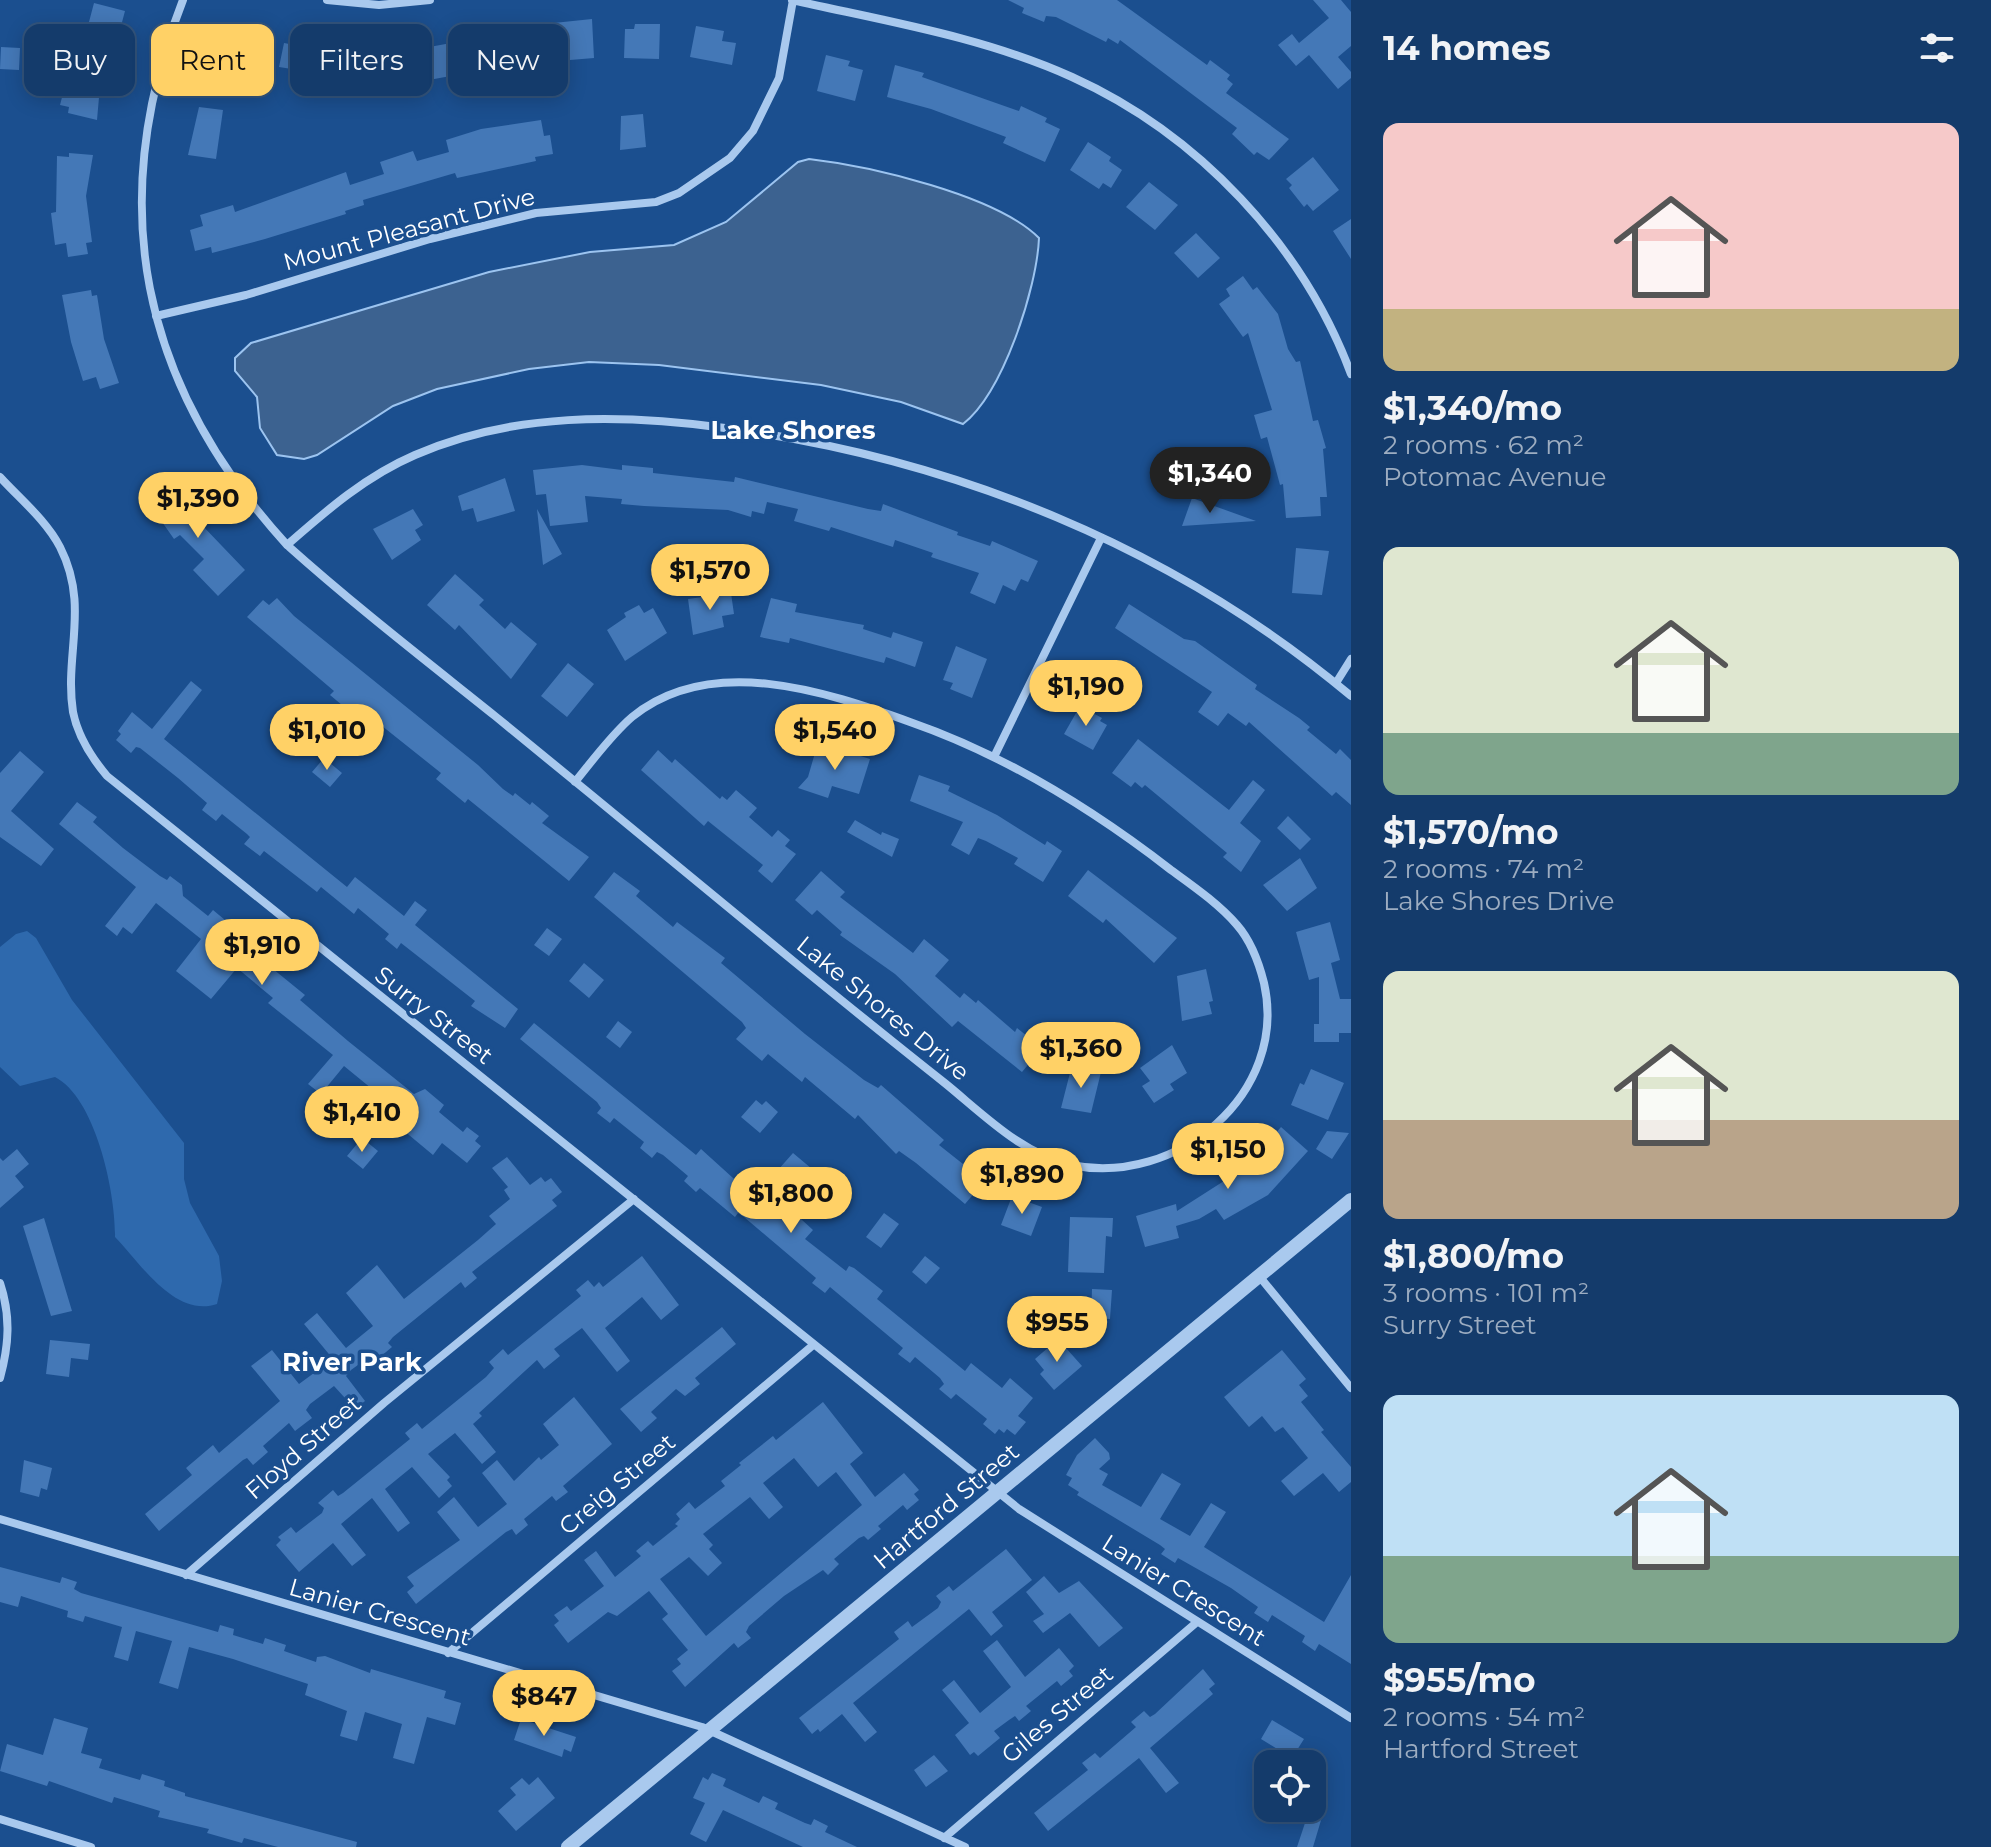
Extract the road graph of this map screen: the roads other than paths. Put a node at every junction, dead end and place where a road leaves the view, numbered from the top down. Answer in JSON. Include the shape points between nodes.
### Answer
{"nodes":[{"id":1,"x":183,"y":0,"type":"edge"},
{"id":2,"x":327,"y":0,"type":"edge"},
{"id":3,"x":430,"y":0,"type":"edge"},
{"id":4,"x":792,"y":0,"type":"edge"},
{"id":5,"x":156,"y":316,"type":"junction"},
{"id":6,"x":1351,"y":374,"type":"edge"},
{"id":7,"x":0,"y":477,"type":"edge"},
{"id":8,"x":1101,"y":538,"type":"junction"},
{"id":9,"x":287,"y":545,"type":"junction"},
{"id":10,"x":1351,"y":659,"type":"edge"},
{"id":11,"x":1336,"y":683,"type":"junction"},
{"id":12,"x":1351,"y":696,"type":"edge"},
{"id":13,"x":994,"y":757,"type":"junction"},
{"id":14,"x":575,"y":782,"type":"junction"},
{"id":15,"x":634,"y":1199,"type":"junction"},
{"id":16,"x":1351,"y":1200,"type":"edge"},
{"id":17,"x":1259,"y":1276,"type":"junction"},
{"id":18,"x":0,"y":1283,"type":"edge"},
{"id":19,"x":812,"y":1346,"type":"junction"},
{"id":20,"x":0,"y":1378,"type":"edge"},
{"id":21,"x":1351,"y":1388,"type":"edge"},
{"id":22,"x":998,"y":1492,"type":"junction"},
{"id":23,"x":0,"y":1519,"type":"edge"},
{"id":24,"x":186,"y":1575,"type":"junction"},
{"id":25,"x":1197,"y":1622,"type":"junction"},
{"id":26,"x":448,"y":1653,"type":"junction"},
{"id":27,"x":1351,"y":1718,"type":"edge"},
{"id":28,"x":709,"y":1731,"type":"junction"},
{"id":29,"x":0,"y":1819,"type":"edge"},
{"id":30,"x":944,"y":1838,"type":"junction"},
{"id":31,"x":91,"y":1847,"type":"edge"},
{"id":32,"x":568,"y":1847,"type":"edge"},
{"id":33,"x":965,"y":1847,"type":"edge"}],
"edges":[{"from":1,"to":5,"type":"street","name":"Lake Shores Drive","via":[[159,69],[140,182]]},
{"from":2,"to":3,"type":"street","via":[[379,5]]},
{"from":4,"to":5,"type":"street","name":"Mount Pleasant Drive","via":[[779,78],[753,131],[730,158],[679,193],[656,202],[536,213]]},
{"from":4,"to":6,"type":"street","via":[[1009,53],[1072,77],[1152,123],[1224,182],[1291,258]]},
{"from":5,"to":9,"type":"street","name":"Lake Shores Drive","via":[[184,394],[215,456]]},
{"from":7,"to":15,"type":"street","name":"Surry Street","via":[[48,529],[71,578],[77,606],[73,710],[81,737],[107,776]]},
{"from":8,"to":9,"type":"street","via":[[1022,502],[884,457],[742,430],[612,418],[508,428],[416,454],[340,499]]},
{"from":8,"to":11,"type":"street","via":[[1220,604]]},
{"from":8,"to":13,"type":"street"},
{"from":9,"to":14,"type":"street","name":"Lake Shores Drive"},
{"from":10,"to":11,"type":"street"},
{"from":11,"to":12,"type":"street"},
{"from":13,"to":14,"type":"street","name":"Lake Shores Drive","via":[[935,731],[830,697],[708,682],[678,691],[629,720]]},
{"from":13,"to":14,"type":"street","name":"Lake Shores Drive","via":[[1066,796],[1184,880],[1237,925],[1259,966],[1267,1017],[1254,1073],[1238,1101],[1208,1132],[1160,1159],[1105,1168],[1072,1165],[1021,1145]]},
{"from":15,"to":19,"type":"street","name":"Surry Street"},
{"from":15,"to":24,"type":"street","name":"Floyd Street","via":[[384,1403]]},
{"from":16,"to":17,"type":"street","name":"Hartford Street"},
{"from":17,"to":21,"type":"street"},
{"from":17,"to":22,"type":"street","name":"Hartford Street"},
{"from":18,"to":20,"type":"street","via":[[8,1324]]},
{"from":19,"to":22,"type":"street","name":"Surry Street"},
{"from":19,"to":26,"type":"street","name":"Creig Street"},
{"from":22,"to":25,"type":"street","name":"Lanier Crescent"},
{"from":22,"to":28,"type":"street","name":"Hartford Street"},
{"from":23,"to":24,"type":"street","name":"Lanier Crescent"},
{"from":24,"to":26,"type":"street","name":"Lanier Crescent"},
{"from":25,"to":27,"type":"street","name":"Lanier Crescent"},
{"from":25,"to":30,"type":"street","name":"Giles Street"},
{"from":26,"to":28,"type":"street","name":"Lanier Crescent"},
{"from":28,"to":30,"type":"street","name":"Lanier Crescent"},
{"from":28,"to":32,"type":"street","name":"Hartford Street"},
{"from":29,"to":31,"type":"street"},
{"from":30,"to":33,"type":"street","name":"Lanier Crescent"}]}
